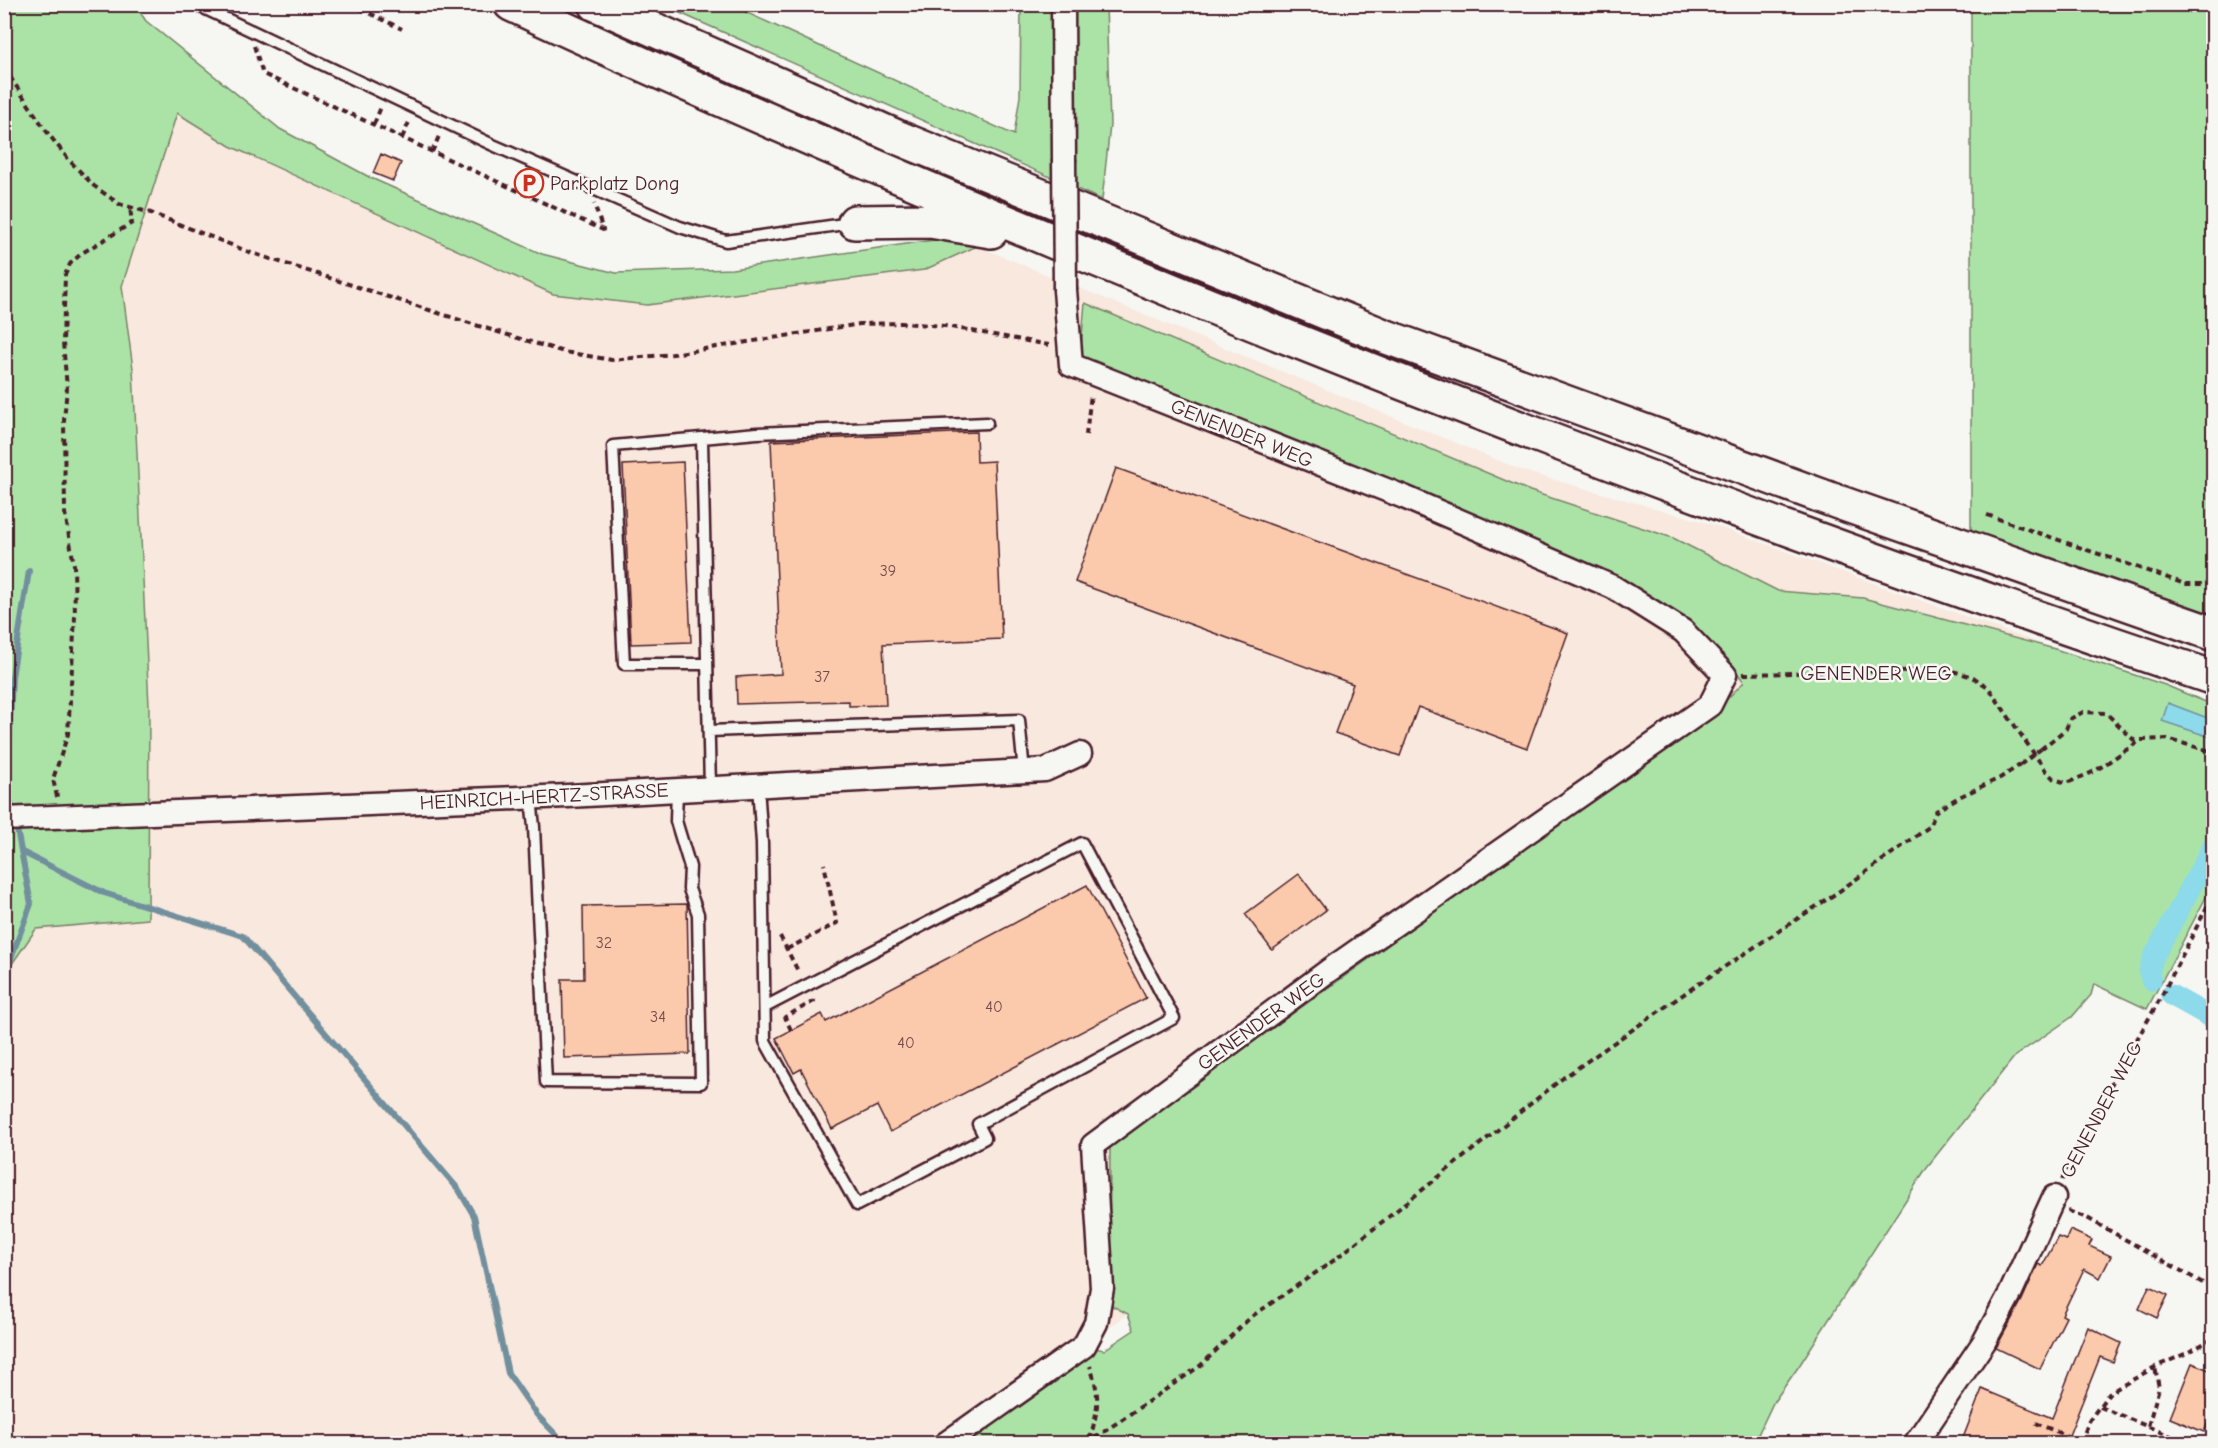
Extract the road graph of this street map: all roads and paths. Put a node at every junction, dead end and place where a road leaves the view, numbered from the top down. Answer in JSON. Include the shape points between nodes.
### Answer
{"nodes":[{"id":1,"x":195,"y":4,"type":"edge"},
{"id":2,"x":351,"y":4,"type":"edge"},
{"id":3,"x":511,"y":4,"type":"edge"},
{"id":4,"x":596,"y":4,"type":"edge"},
{"id":5,"x":1063,"y":4,"type":"edge"},
{"id":6,"x":402,"y":29,"type":"dead end"},
{"id":7,"x":257,"y":34,"type":"junction"},
{"id":8,"x":4,"y":68,"type":"edge"},
{"id":9,"x":599,"y":191,"type":"junction"},
{"id":10,"x":130,"y":207,"type":"junction"},
{"id":11,"x":855,"y":222,"type":"joint"},
{"id":12,"x":1062,"y":245,"type":"junction"},
{"id":13,"x":1069,"y":349,"type":"junction"},
{"id":14,"x":1093,"y":374,"type":"junction"},
{"id":15,"x":987,"y":423,"type":"dead end"},
{"id":16,"x":1086,"y":435,"type":"dead end"},
{"id":17,"x":702,"y":440,"type":"junction"},
{"id":18,"x":1987,"y":515,"type":"dead end"},
{"id":19,"x":2214,"y":577,"type":"edge"},
{"id":20,"x":2214,"y":634,"type":"edge"},
{"id":21,"x":706,"y":664,"type":"junction"},
{"id":22,"x":1725,"y":675,"type":"junction"},
{"id":23,"x":2214,"y":678,"type":"edge"},
{"id":24,"x":709,"y":731,"type":"junction"},
{"id":25,"x":2136,"y":742,"type":"junction"},
{"id":26,"x":2214,"y":752,"type":"edge"},
{"id":27,"x":1080,"y":754,"type":"dead end"},
{"id":28,"x":1024,"y":772,"type":"junction"},
{"id":29,"x":758,"y":786,"type":"junction"},
{"id":30,"x":710,"y":788,"type":"junction"},
{"id":31,"x":676,"y":790,"type":"junction"},
{"id":32,"x":531,"y":798,"type":"junction"},
{"id":33,"x":49,"y":817,"type":"junction"},
{"id":34,"x":4,"y":819,"type":"edge"},
{"id":35,"x":824,"y":864,"type":"dead end"},
{"id":36,"x":2214,"y":893,"type":"edge"},
{"id":37,"x":787,"y":949,"type":"dead end"},
{"id":38,"x":765,"y":1006,"type":"junction"},
{"id":39,"x":2052,"y":1201,"type":"junction"},
{"id":40,"x":2214,"y":1291,"type":"edge"},
{"id":41,"x":2214,"y":1338,"type":"edge"},
{"id":42,"x":1084,"y":1346,"type":"junction"},
{"id":43,"x":2155,"y":1367,"type":"junction"},
{"id":44,"x":2100,"y":1407,"type":"junction"},
{"id":45,"x":2036,"y":1422,"type":"dead end"},
{"id":46,"x":2148,"y":1426,"type":"junction"},
{"id":47,"x":1088,"y":1442,"type":"edge"},
{"id":48,"x":452,"y":1443,"type":"edge"},
{"id":49,"x":471,"y":1443,"type":"edge"},
{"id":50,"x":945,"y":1443,"type":"edge"},
{"id":51,"x":1915,"y":1443,"type":"edge"},
{"id":52,"x":2083,"y":1443,"type":"edge"},
{"id":53,"x":2176,"y":1443,"type":"edge"}],
"edges":[{"from":1,"to":7,"type":"lane"},
{"from":2,"to":6,"type":"path"},
{"from":3,"to":12,"type":"highway","via":[[955,202]]},
{"from":4,"to":20,"type":"highway","via":[[899,138],[1384,336]]},
{"from":5,"to":13,"type":"street","bridge":true},
{"from":7,"to":9,"type":"lane"},
{"from":7,"to":9,"type":"path","via":[[254,48],[263,74],[603,230],[594,204]]},
{"from":8,"to":10,"type":"path","via":[[69,160],[94,186]]},
{"from":9,"to":11,"type":"lane","via":[[680,227],[726,241]]},
{"from":10,"to":13,"type":"path","via":[[249,252],[485,328],[564,352],[612,360],[901,323],[945,326]]},
{"from":10,"to":33,"type":"path","via":[[132,223],[82,253],[64,275],[65,513],[74,565],[75,617],[68,734],[53,778],[58,799]]},
{"from":11,"to":12,"type":"highway","via":[[930,221]]},
{"from":12,"to":23,"type":"highway","via":[[1421,390],[1722,505]]},
{"from":13,"to":14,"type":"street","name":"GENENDER WEG","via":[[1071,365]]},
{"from":14,"to":16,"type":"path"},
{"from":14,"to":22,"type":"street","name":"GENENDER WEG","via":[[1404,497],[1612,587],[1683,631]]},
{"from":15,"to":17,"type":"lane","via":[[757,433]]},
{"from":17,"to":21,"type":"lane"},
{"from":17,"to":21,"type":"lane","via":[[612,446],[624,664]]},
{"from":18,"to":19,"type":"path","via":[[2185,584],[2205,584]]},
{"from":21,"to":24,"type":"lane"},
{"from":22,"to":25,"type":"path","name":"GENENDER WEG","via":[[1949,670],[1973,677],[1988,687],[2046,771],[2067,783],[2095,771]]},
{"from":22,"to":42,"type":"street","name":"GENENDER WEG","via":[[1710,705],[1328,971],[1093,1145],[1102,1288],[1096,1323]]},
{"from":24,"to":28,"type":"lane","via":[[1019,720]]},
{"from":24,"to":30,"type":"lane"},
{"from":25,"to":26,"type":"path","name":"GENENDER WEG","via":[[2167,739]]},
{"from":25,"to":47,"type":"path","bridge":true,"via":[[2106,713],[2083,712],[2070,719],[2066,729],[2020,765],[1936,811],[1929,827],[1563,1078],[1333,1261],[1251,1317],[1200,1366]]},
{"from":27,"to":28,"type":"street","name":"HEINRICH-HERTZ-STRASSE","via":[[1045,770]]},
{"from":28,"to":29,"type":"street","name":"HEINRICH-HERTZ-STRASSE"},
{"from":29,"to":30,"type":"street","name":"HEINRICH-HERTZ-STRASSE"},
{"from":29,"to":38,"type":"lane"},
{"from":30,"to":31,"type":"street","name":"HEINRICH-HERTZ-STRASSE"},
{"from":31,"to":32,"type":"street","name":"HEINRICH-HERTZ-STRASSE"},
{"from":31,"to":32,"type":"lane","via":[[676,822],[690,867],[689,889],[698,914],[701,1083],[546,1082]]},
{"from":32,"to":33,"type":"street","name":"HEINRICH-HERTZ-STRASSE"},
{"from":33,"to":34,"type":"street","name":"HEINRICH-HERTZ-STRASSE"},
{"from":35,"to":37,"type":"path","via":[[837,923]]},
{"from":36,"to":39,"type":"path","name":"GENENDER WEG","via":[[2169,983],[2092,1118]]},
{"from":38,"to":38,"type":"lane","via":[[765,1041],[857,1205],[985,1138],[978,1124],[1174,1018],[1082,843]]},
{"from":39,"to":40,"type":"path"},
{"from":39,"to":51,"type":"street","via":[[2010,1294],[1983,1342]]},
{"from":41,"to":43,"type":"path"},
{"from":42,"to":47,"type":"path","via":[[1098,1389],[1097,1411]]},
{"from":42,"to":50,"type":"street","name":"GENENDER WEG"},
{"from":43,"to":44,"type":"path","via":[[2109,1393]]},
{"from":43,"to":46,"type":"path","via":[[2159,1388]]},
{"from":44,"to":46,"type":"path"},
{"from":44,"to":52,"type":"path","via":[[2089,1421]]},
{"from":45,"to":52,"type":"path"},
{"from":46,"to":53,"type":"path","via":[[2171,1436]]},
{"from":48,"to":49,"type":"path","via":[[462,1436]]}]}
